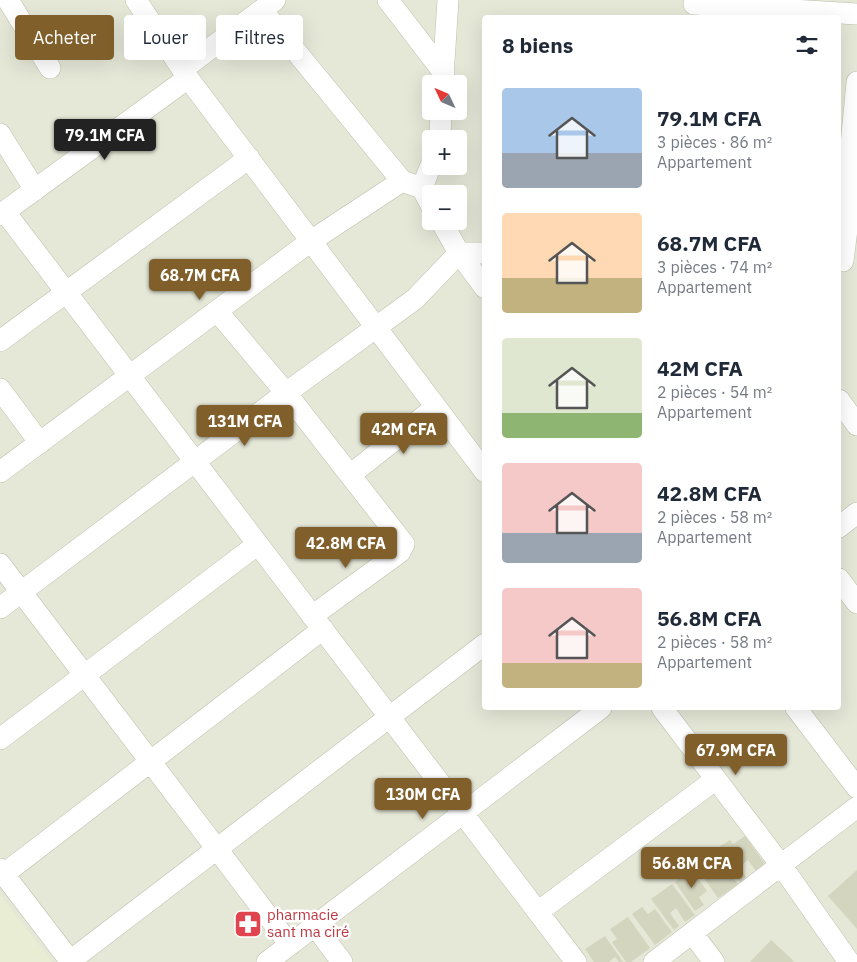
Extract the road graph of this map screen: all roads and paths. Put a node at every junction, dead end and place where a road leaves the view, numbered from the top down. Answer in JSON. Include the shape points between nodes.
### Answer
{"nodes":[{"id":1,"x":8,"y":0,"type":"edge"},
{"id":2,"x":136,"y":0,"type":"edge"},
{"id":3,"x":388,"y":0,"type":"edge"},
{"id":4,"x":448,"y":0,"type":"edge"},
{"id":5,"x":270,"y":3,"type":"edge"},
{"id":6,"x":694,"y":4,"type":"dead end"},
{"id":7,"x":769,"y":9,"type":"edge"},
{"id":8,"x":857,"y":14,"type":"edge"},
{"id":9,"x":50,"y":68,"type":"dead end"},
{"id":10,"x":185,"y":74,"type":"junction"},
{"id":11,"x":441,"y":75,"type":"edge"},
{"id":12,"x":443,"y":75,"type":"edge"},
{"id":13,"x":857,"y":82,"type":"edge"},
{"id":14,"x":0,"y":134,"type":"edge"},
{"id":15,"x":844,"y":156,"type":"edge"},
{"id":16,"x":249,"y":158,"type":"junction"},
{"id":17,"x":426,"y":175,"type":"edge"},
{"id":18,"x":35,"y":190,"type":"junction"},
{"id":19,"x":418,"y":191,"type":"edge"},
{"id":20,"x":2,"y":214,"type":"edge"},
{"id":21,"x":446,"y":230,"type":"edge"},
{"id":22,"x":311,"y":241,"type":"junction"},
{"id":23,"x":459,"y":252,"type":"junction"},
{"id":24,"x":482,"y":253,"type":"edge"},
{"id":25,"x":846,"y":261,"type":"edge"},
{"id":26,"x":482,"y":284,"type":"edge"},
{"id":27,"x":66,"y":292,"type":"junction"},
{"id":28,"x":217,"y":311,"type":"junction"},
{"id":29,"x":376,"y":327,"type":"junction"},
{"id":30,"x":0,"y":340,"type":"edge"},
{"id":31,"x":130,"y":376,"type":"junction"},
{"id":32,"x":0,"y":389,"type":"edge"},
{"id":33,"x":286,"y":393,"type":"junction"},
{"id":34,"x":841,"y":403,"type":"edge"},
{"id":35,"x":436,"y":407,"type":"junction"},
{"id":36,"x":857,"y":425,"type":"edge"},
{"id":37,"x":40,"y":443,"type":"junction"},
{"id":38,"x":195,"y":462,"type":"junction"},
{"id":39,"x":482,"y":468,"type":"edge"},
{"id":40,"x":0,"y":472,"type":"edge"},
{"id":41,"x":350,"y":475,"type":"junction"},
{"id":42,"x":857,"y":513,"type":"edge"},
{"id":43,"x":841,"y":525,"type":"edge"},
{"id":44,"x":258,"y":544,"type":"junction"},
{"id":45,"x":0,"y":564,"type":"edge"},
{"id":46,"x":841,"y":582,"type":"edge"},
{"id":47,"x":21,"y":592,"type":"junction"},
{"id":48,"x":857,"y":603,"type":"edge"},
{"id":49,"x":0,"y":608,"type":"edge"},
{"id":50,"x":317,"y":622,"type":"junction"},
{"id":51,"x":482,"y":646,"type":"edge"},
{"id":52,"x":85,"y":675,"type":"junction"},
{"id":53,"x":598,"y":710,"type":"edge"},
{"id":54,"x":664,"y":710,"type":"edge"},
{"id":55,"x":798,"y":710,"type":"edge"},
{"id":56,"x":390,"y":717,"type":"junction"},
{"id":57,"x":0,"y":739,"type":"edge"},
{"id":58,"x":150,"y":761,"type":"junction"},
{"id":59,"x":716,"y":779,"type":"junction"},
{"id":60,"x":857,"y":788,"type":"edge"},
{"id":61,"x":857,"y":807,"type":"edge"},
{"id":62,"x":463,"y":813,"type":"junction"},
{"id":63,"x":217,"y":849,"type":"junction"},
{"id":64,"x":781,"y":865,"type":"junction"},
{"id":65,"x":2,"y":871,"type":"edge"},
{"id":66,"x":538,"y":912,"type":"junction"},
{"id":67,"x":315,"y":926,"type":"junction"},
{"id":68,"x":692,"y":933,"type":"junction"},
{"id":69,"x":290,"y":944,"type":"junction"},
{"id":70,"x":850,"y":954,"type":"edge"},
{"id":71,"x":71,"y":961,"type":"edge"},
{"id":72,"x":267,"y":962,"type":"edge"},
{"id":73,"x":342,"y":962,"type":"edge"},
{"id":74,"x":576,"y":962,"type":"edge"},
{"id":75,"x":654,"y":962,"type":"edge"},
{"id":76,"x":714,"y":962,"type":"edge"}],
"edges":[{"from":1,"to":9,"type":"street"},
{"from":2,"to":10,"type":"street"},
{"from":3,"to":11,"type":"street"},
{"from":4,"to":12,"type":"street"},
{"from":5,"to":10,"type":"street"},
{"from":5,"to":19,"type":"street"},
{"from":6,"to":7,"type":"street"},
{"from":7,"to":8,"type":"street"},
{"from":10,"to":16,"type":"street"},
{"from":10,"to":18,"type":"street"},
{"from":13,"to":15,"type":"street"},
{"from":14,"to":18,"type":"street"},
{"from":15,"to":25,"type":"street","via":[[850,205]]},
{"from":16,"to":22,"type":"street"},
{"from":16,"to":27,"type":"street"},
{"from":17,"to":19,"type":"street"},
{"from":18,"to":20,"type":"street"},
{"from":19,"to":22,"type":"street"},
{"from":20,"to":27,"type":"street"},
{"from":21,"to":23,"type":"street"},
{"from":22,"to":28,"type":"street"},
{"from":22,"to":29,"type":"street"},
{"from":23,"to":24,"type":"street"},
{"from":23,"to":26,"type":"street"},
{"from":23,"to":29,"type":"street","via":[[415,299]]},
{"from":27,"to":30,"type":"street"},
{"from":27,"to":31,"type":"street"},
{"from":28,"to":31,"type":"street"},
{"from":28,"to":33,"type":"street"},
{"from":29,"to":33,"type":"street"},
{"from":29,"to":35,"type":"street"},
{"from":31,"to":37,"type":"street"},
{"from":31,"to":38,"type":"street"},
{"from":32,"to":37,"type":"street"},
{"from":33,"to":38,"type":"street"},
{"from":33,"to":41,"type":"street"},
{"from":34,"to":36,"type":"street"},
{"from":35,"to":39,"type":"street"},
{"from":35,"to":41,"type":"street"},
{"from":37,"to":40,"type":"street"},
{"from":38,"to":44,"type":"street"},
{"from":38,"to":47,"type":"street"},
{"from":41,"to":50,"type":"street","via":[[404,544],[400,552]]},
{"from":42,"to":43,"type":"street"},
{"from":44,"to":50,"type":"street"},
{"from":44,"to":52,"type":"street"},
{"from":45,"to":47,"type":"street"},
{"from":46,"to":48,"type":"street"},
{"from":47,"to":49,"type":"street"},
{"from":47,"to":52,"type":"street"},
{"from":50,"to":56,"type":"street"},
{"from":50,"to":58,"type":"street"},
{"from":51,"to":56,"type":"street"},
{"from":52,"to":57,"type":"street"},
{"from":52,"to":58,"type":"street"},
{"from":53,"to":62,"type":"street"},
{"from":54,"to":59,"type":"street"},
{"from":55,"to":60,"type":"street"},
{"from":56,"to":62,"type":"street"},
{"from":56,"to":63,"type":"street"},
{"from":58,"to":63,"type":"street"},
{"from":58,"to":65,"type":"street"},
{"from":59,"to":64,"type":"street"},
{"from":59,"to":66,"type":"street"},
{"from":61,"to":64,"type":"street"},
{"from":62,"to":66,"type":"street"},
{"from":62,"to":67,"type":"street"},
{"from":63,"to":69,"type":"street"},
{"from":63,"to":71,"type":"street"},
{"from":64,"to":68,"type":"street"},
{"from":64,"to":70,"type":"street"},
{"from":65,"to":71,"type":"street"},
{"from":66,"to":74,"type":"street"},
{"from":67,"to":69,"type":"street"},
{"from":67,"to":73,"type":"street"},
{"from":68,"to":75,"type":"street"},
{"from":68,"to":76,"type":"street"},
{"from":69,"to":72,"type":"street"}]}
